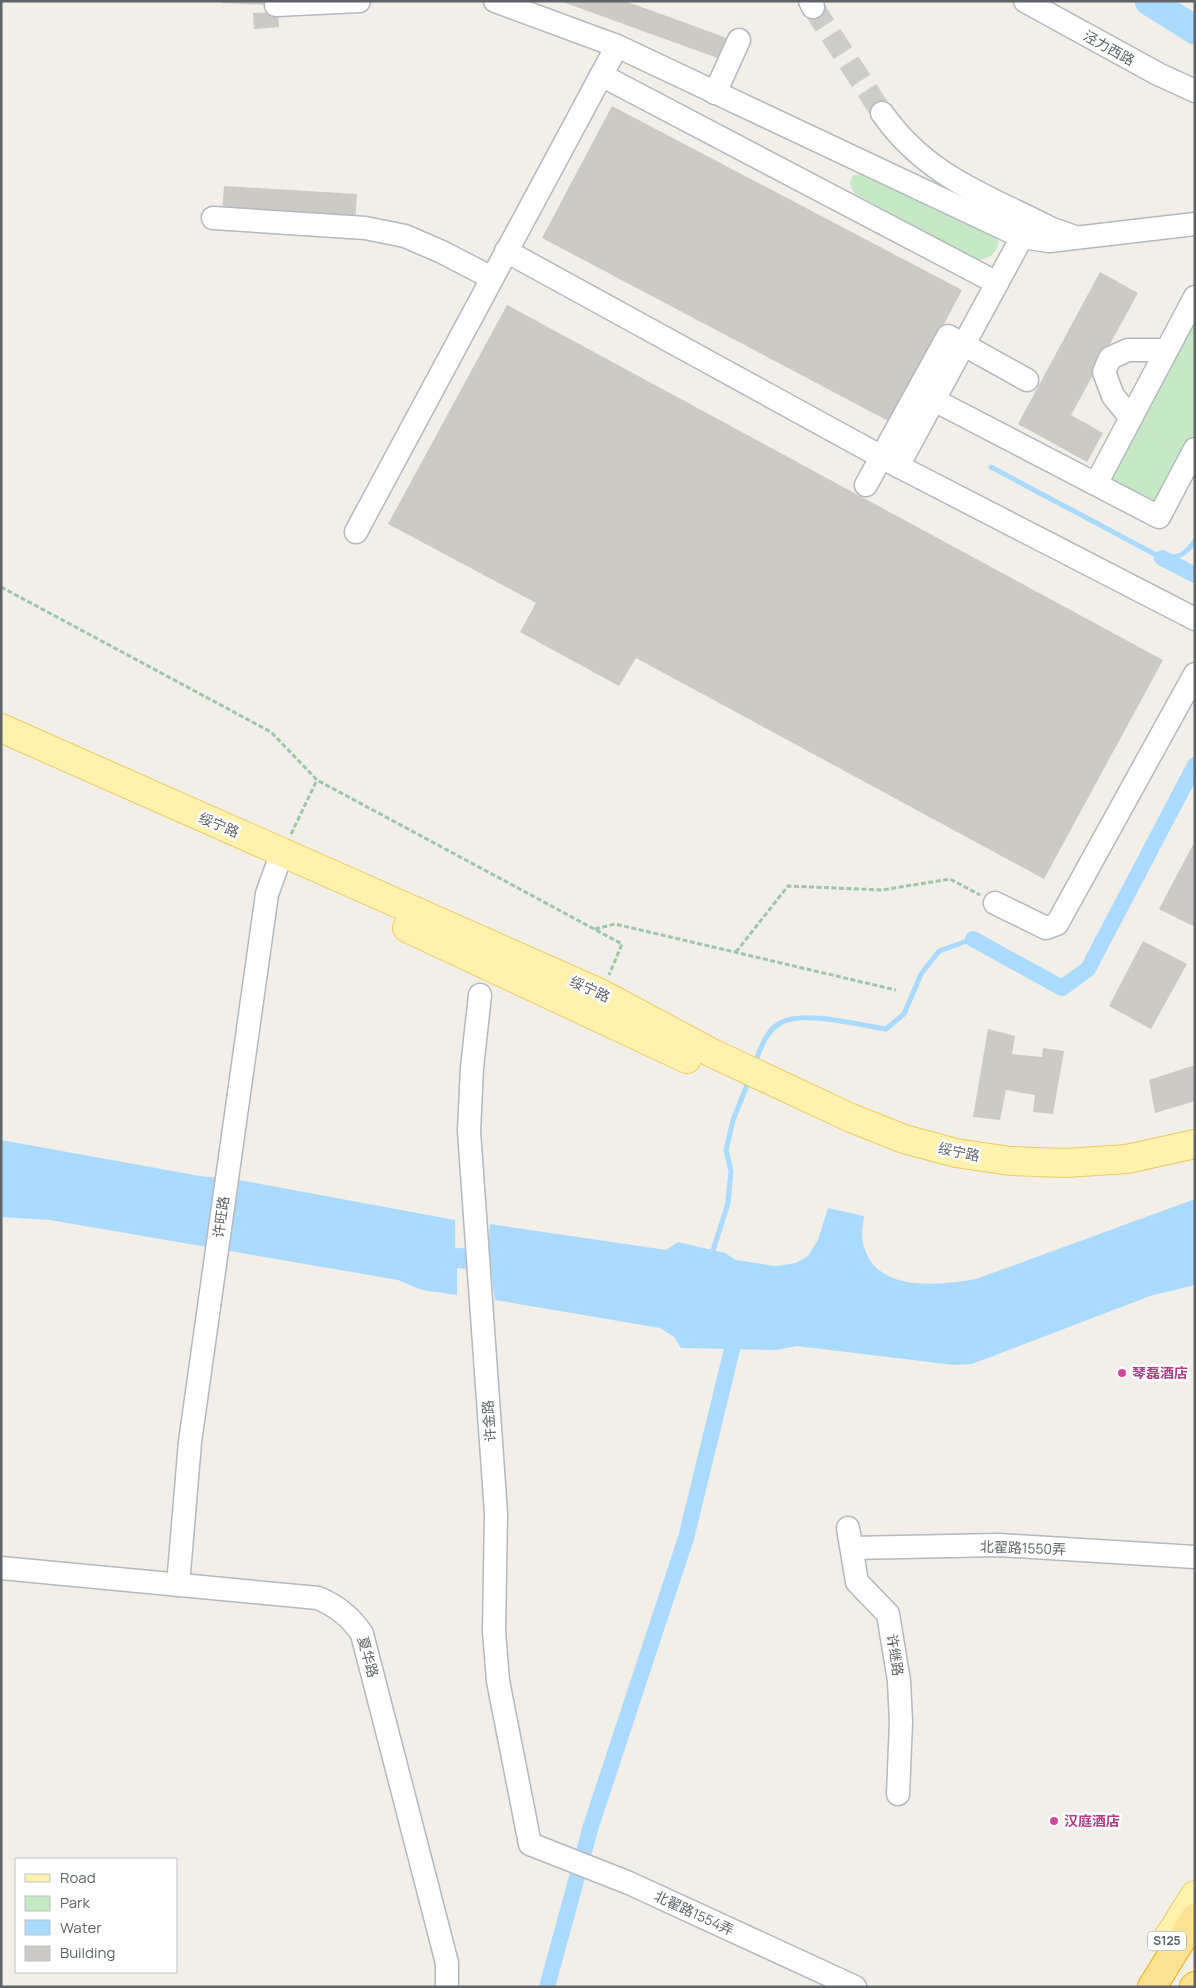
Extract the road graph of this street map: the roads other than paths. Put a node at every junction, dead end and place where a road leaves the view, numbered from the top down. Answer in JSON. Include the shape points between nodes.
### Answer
{"nodes":[{"id":1,"x":359,"y":1,"type":"edge"},
{"id":2,"x":495,"y":1,"type":"edge"},
{"id":3,"x":1025,"y":1,"type":"edge"},
{"id":4,"x":276,"y":5,"type":"dead end"},
{"id":5,"x":739,"y":40,"type":"dead end"},
{"id":6,"x":617,"y":46,"type":"junction"},
{"id":7,"x":601,"y":76,"type":"junction"},
{"id":8,"x":1195,"y":91,"type":"edge"},
{"id":9,"x":715,"y":93,"type":"junction"},
{"id":10,"x":882,"y":113,"type":"tunnel mouth"},
{"id":11,"x":213,"y":218,"type":"dead end"},
{"id":12,"x":1195,"y":224,"type":"edge"},
{"id":13,"x":1022,"y":237,"type":"junction"},
{"id":14,"x":1076,"y":238,"type":"junction"},
{"id":15,"x":506,"y":251,"type":"junction"},
{"id":16,"x":492,"y":278,"type":"junction"},
{"id":17,"x":997,"y":283,"type":"junction"},
{"id":18,"x":1195,"y":297,"type":"edge"},
{"id":19,"x":964,"y":344,"type":"junction"},
{"id":20,"x":1166,"y":350,"type":"junction"},
{"id":21,"x":1027,"y":380,"type":"dead end"},
{"id":22,"x":934,"y":400,"type":"junction"},
{"id":23,"x":1130,"y":418,"type":"junction"},
{"id":24,"x":1195,"y":449,"type":"edge"},
{"id":25,"x":889,"y":462,"type":"junction"},
{"id":26,"x":1096,"y":484,"type":"junction"},
{"id":27,"x":866,"y":485,"type":"dead end"},
{"id":28,"x":356,"y":532,"type":"dead end"},
{"id":29,"x":1195,"y":619,"type":"edge"},
{"id":30,"x":1195,"y":674,"type":"edge"},
{"id":31,"x":1,"y":728,"type":"edge"},
{"id":32,"x":1,"y":747,"type":"edge"},
{"id":33,"x":279,"y":860,"type":"junction"},
{"id":34,"x":995,"y":903,"type":"road end"},
{"id":35,"x":480,"y":995,"type":"dead end"},
{"id":36,"x":710,"y":1061,"type":"junction"},
{"id":37,"x":751,"y":1080,"type":"junction"},
{"id":38,"x":1195,"y":1144,"type":"edge"},
{"id":39,"x":1195,"y":1162,"type":"edge"},
{"id":40,"x":850,"y":1538,"type":"joint"},
{"id":41,"x":1195,"y":1557,"type":"edge"},
{"id":42,"x":1,"y":1568,"type":"edge"},
{"id":43,"x":178,"y":1585,"type":"junction"},
{"id":44,"x":898,"y":1794,"type":"dead end"},
{"id":45,"x":530,"y":1844,"type":"joint"},
{"id":46,"x":1195,"y":1895,"type":"edge"},
{"id":47,"x":1195,"y":1918,"type":"edge"},
{"id":48,"x":1195,"y":1982,"type":"edge"},
{"id":49,"x":1193,"y":1986,"type":"edge"},
{"id":50,"x":447,"y":1987,"type":"edge"},
{"id":51,"x":855,"y":1987,"type":"edge"},
{"id":52,"x":1139,"y":1987,"type":"edge"},
{"id":53,"x":1152,"y":1987,"type":"edge"}],
"edges":[{"from":1,"to":4,"type":"street"},
{"from":2,"to":6,"type":"street"},
{"from":3,"to":8,"type":"street","name":"泾力西路"},
{"from":5,"to":9,"type":"street"},
{"from":6,"to":7,"type":"street"},
{"from":6,"to":9,"type":"street"},
{"from":7,"to":15,"type":"street"},
{"from":7,"to":17,"type":"street"},
{"from":9,"to":13,"type":"street"},
{"from":10,"to":14,"type":"street","via":[[897,134],[936,169],[1052,229]]},
{"from":11,"to":16,"type":"street","via":[[365,228],[405,236]]},
{"from":12,"to":14,"type":"street"},
{"from":13,"to":14,"type":"street","via":[[1049,241]]},
{"from":13,"to":17,"type":"street"},
{"from":15,"to":16,"type":"street"},
{"from":15,"to":25,"type":"street"},
{"from":16,"to":28,"type":"street"},
{"from":17,"to":19,"type":"street"},
{"from":18,"to":20,"type":"street"},
{"from":19,"to":21,"type":"street"},
{"from":19,"to":22,"type":"street"},
{"from":19,"to":25,"type":"street","via":[[948,336]]},
{"from":20,"to":23,"type":"street"},
{"from":20,"to":23,"type":"street","via":[[1128,350],[1110,358],[1104,372],[1113,396]]},
{"from":22,"to":25,"type":"street"},
{"from":22,"to":26,"type":"street"},
{"from":23,"to":26,"type":"street"},
{"from":24,"to":26,"type":"street","via":[[1159,517]]},
{"from":25,"to":27,"type":"street"},
{"from":25,"to":29,"type":"street"},
{"from":30,"to":34,"type":"street","via":[[1057,924],[1046,928]]},
{"from":31,"to":33,"type":"main road","name":"绥宁路"},
{"from":32,"to":33,"type":"main road","name":"绥宁路"},
{"from":33,"to":36,"type":"main road","name":"绥宁路"},
{"from":33,"to":36,"type":"main road","name":"绥宁路","via":[[600,994]]},
{"from":33,"to":43,"type":"street","name":"许旺路","via":[[267,894],[228,1168],[190,1442]]},
{"from":35,"to":45,"type":"street","name":"许金路","via":[[469,1131],[496,1513],[494,1631],[498,1681]]},
{"from":36,"to":37,"type":"main road","name":"绥宁路"},
{"from":37,"to":38,"type":"main road","name":"绥宁路","via":[[904,1139],[956,1153],[1010,1161],[1066,1163],[1128,1159]]},
{"from":37,"to":39,"type":"main road","name":"绥宁路","via":[[844,1133],[899,1155],[953,1170],[1009,1178],[1066,1179],[1130,1175]]},
{"from":40,"to":41,"type":"street","name":"北翟路1550弄"},
{"from":40,"to":44,"type":"street","name":"许继路","via":[[857,1582],[888,1614],[899,1681]]},
{"from":42,"to":43,"type":"street","name":"夏华路"},
{"from":43,"to":50,"type":"street","name":"夏华路","via":[[318,1598],[353,1620],[362,1634],[413,1830],[447,1963]]},
{"from":45,"to":51,"type":"street","name":"北翟路1554弄","via":[[609,1875]]},
{"from":46,"to":52,"type":"main road","number":"S125"},
{"from":47,"to":53,"type":"highway"},
{"from":48,"to":49,"type":"main road"}]}
